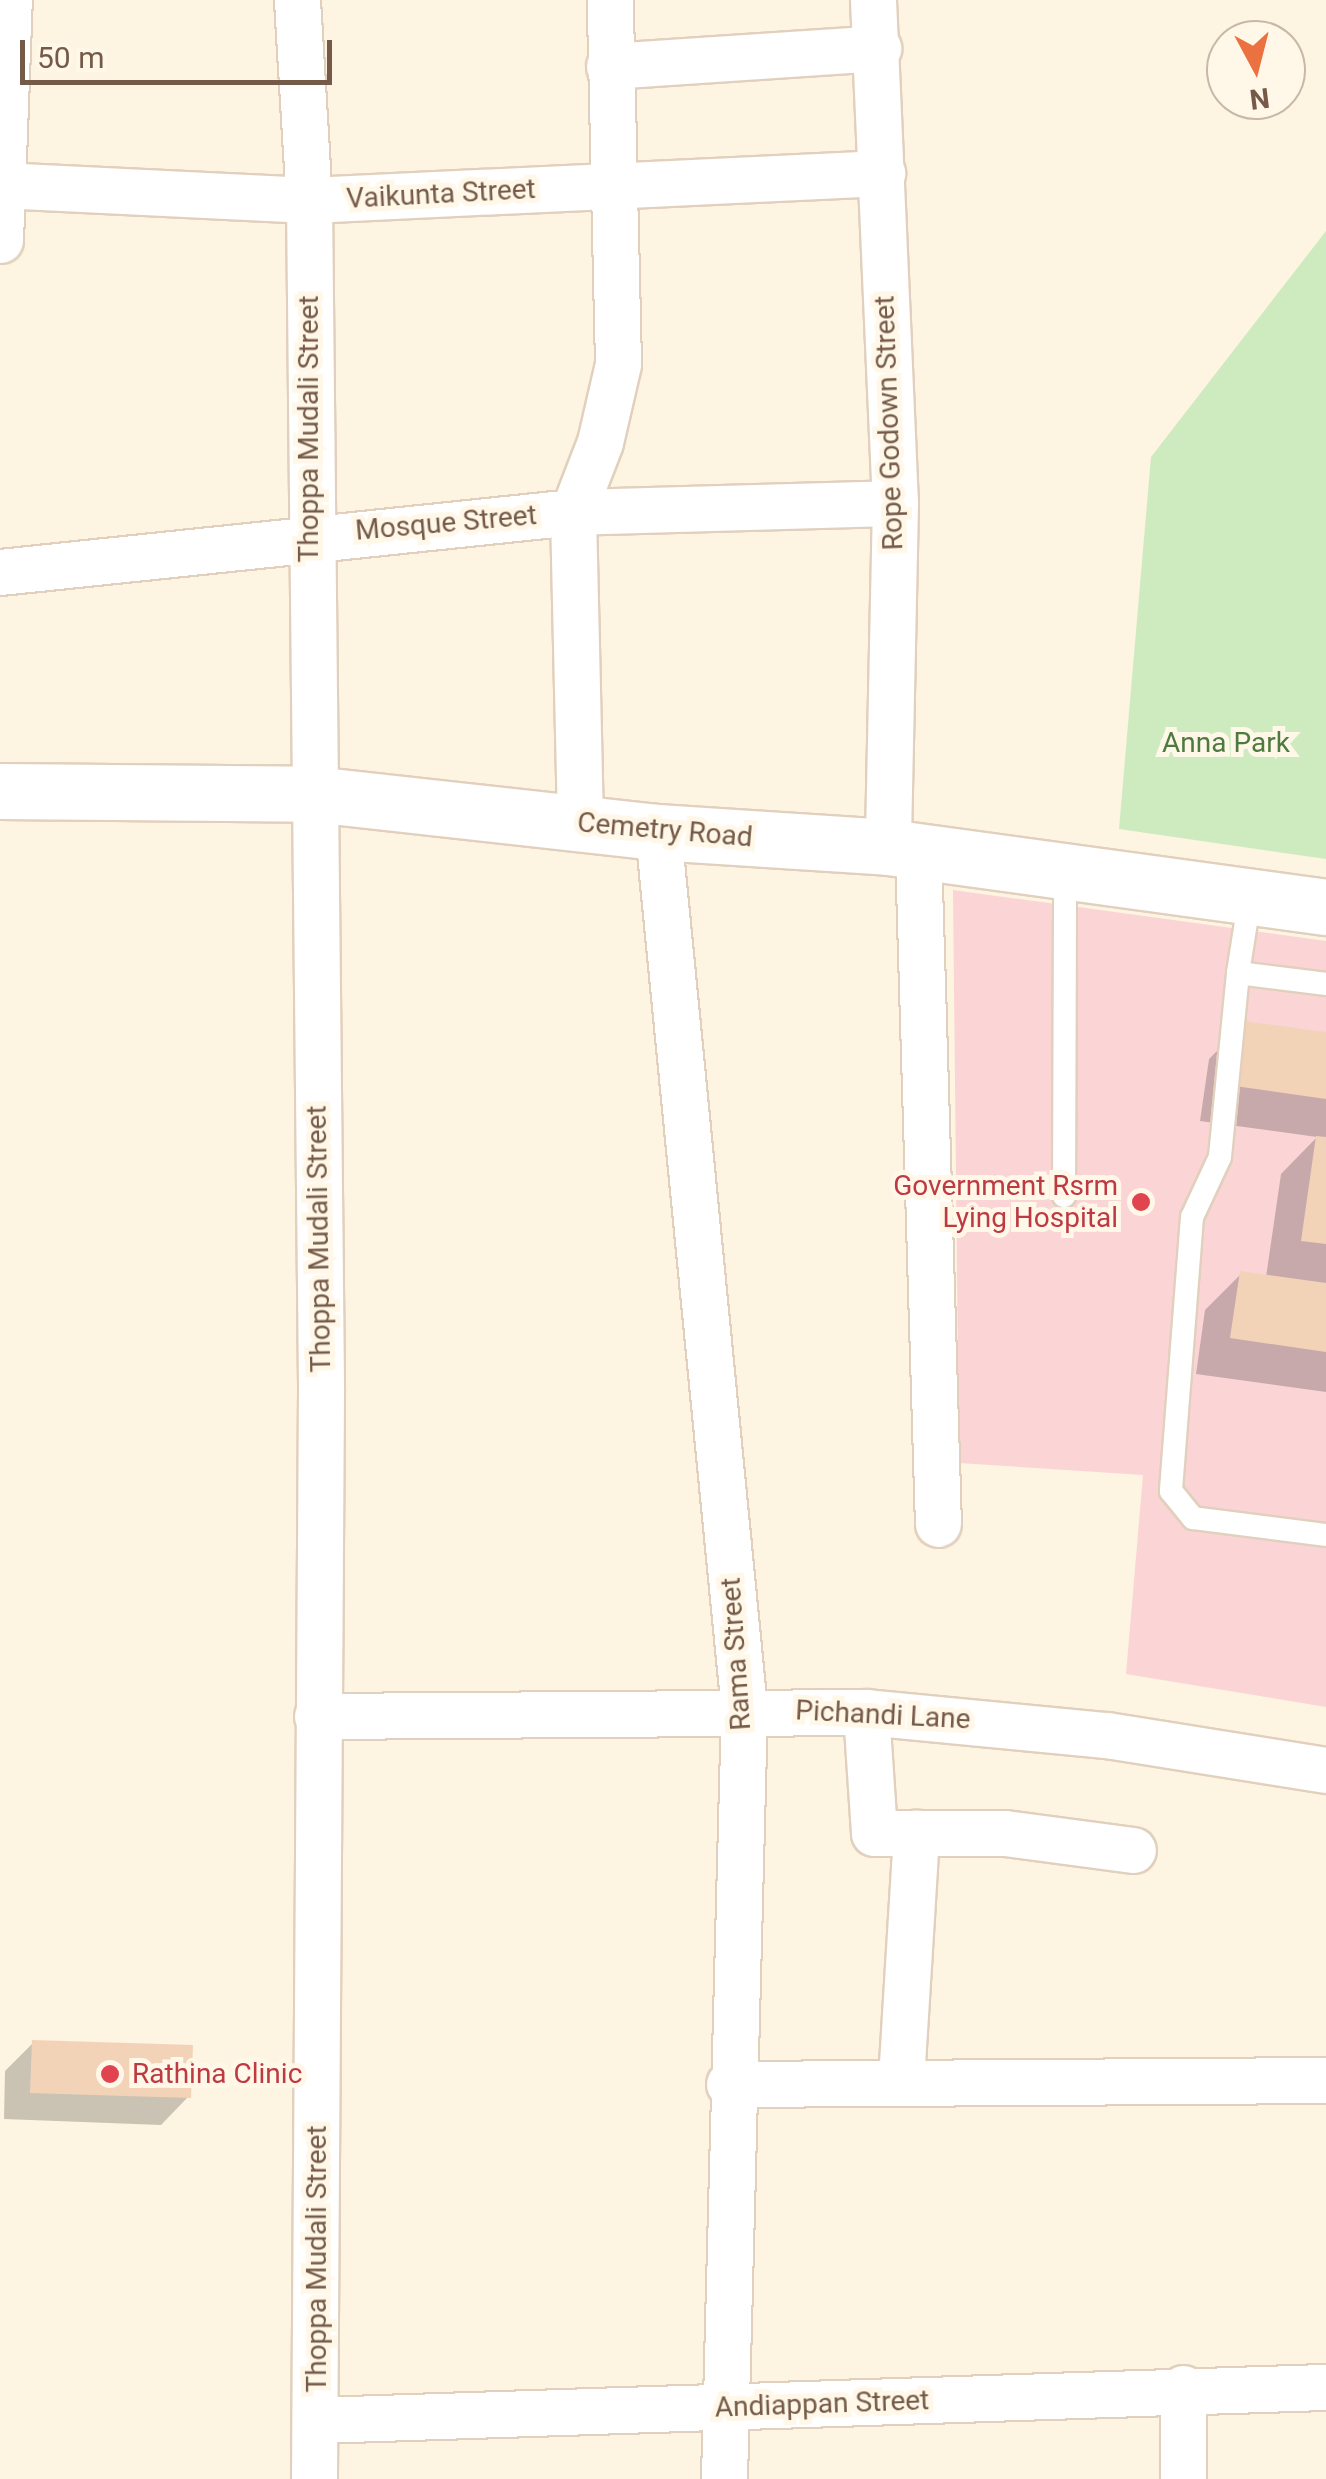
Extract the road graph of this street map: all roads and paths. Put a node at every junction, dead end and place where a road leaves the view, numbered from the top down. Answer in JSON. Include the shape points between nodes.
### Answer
{"nodes":[{"id":1,"x":9,"y":0,"type":"edge"},
{"id":2,"x":297,"y":0,"type":"edge"},
{"id":3,"x":610,"y":0,"type":"edge"},
{"id":4,"x":873,"y":0,"type":"edge"},
{"id":5,"x":878,"y":48,"type":"junction"},
{"id":6,"x":609,"y":66,"type":"junction"},
{"id":7,"x":882,"y":173,"type":"junction"},
{"id":8,"x":0,"y":185,"type":"edge"},
{"id":9,"x":614,"y":185,"type":"junction"},
{"id":10,"x":309,"y":200,"type":"junction"},
{"id":11,"x":0,"y":240,"type":"edge"},
{"id":12,"x":895,"y":502,"type":"junction"},
{"id":13,"x":573,"y":512,"type":"junction"},
{"id":14,"x":308,"y":536,"type":"junction"},
{"id":15,"x":0,"y":572,"type":"edge"},
{"id":16,"x":0,"y":790,"type":"edge"},
{"id":17,"x":313,"y":794,"type":"junction"},
{"id":18,"x":580,"y":822,"type":"junction"},
{"id":19,"x":658,"y":832,"type":"junction"},
{"id":20,"x":903,"y":849,"type":"junction"},
{"id":21,"x":1066,"y":872,"type":"junction"},
{"id":22,"x":1250,"y":897,"type":"junction"},
{"id":23,"x":1326,"y":907,"type":"edge"},
{"id":24,"x":1238,"y":973,"type":"junction"},
{"id":25,"x":1326,"y":984,"type":"edge"},
{"id":26,"x":1064,"y":1196,"type":"dead end"},
{"id":27,"x":938,"y":1524,"type":"dead end"},
{"id":28,"x":1326,"y":1535,"type":"edge"},
{"id":29,"x":744,"y":1709,"type":"junction"},
{"id":30,"x":866,"y":1712,"type":"junction"},
{"id":31,"x":317,"y":1716,"type":"junction"},
{"id":32,"x":1326,"y":1770,"type":"edge"},
{"id":33,"x":916,"y":1832,"type":"junction"},
{"id":34,"x":1133,"y":1850,"type":"dead end"},
{"id":35,"x":901,"y":2080,"type":"junction"},
{"id":36,"x":1326,"y":2080,"type":"edge"},
{"id":37,"x":729,"y":2084,"type":"junction"},
{"id":38,"x":1326,"y":2387,"type":"edge"},
{"id":39,"x":1183,"y":2388,"type":"junction"},
{"id":40,"x":722,"y":2409,"type":"junction"},
{"id":41,"x":318,"y":2420,"type":"junction"},
{"id":42,"x":314,"y":2479,"type":"edge"},
{"id":43,"x":724,"y":2479,"type":"edge"},
{"id":44,"x":1184,"y":2479,"type":"edge"}],
"edges":[{"from":1,"to":8,"type":"street"},
{"from":2,"to":10,"type":"street","name":"Thoppa Mudali Street"},
{"from":3,"to":6,"type":"street"},
{"from":4,"to":5,"type":"street","name":"Rope Godown Street"},
{"from":5,"to":6,"type":"street"},
{"from":5,"to":7,"type":"street","name":"Rope Godown Street"},
{"from":6,"to":9,"type":"street"},
{"from":7,"to":9,"type":"street","name":"Vaikunta Street"},
{"from":7,"to":12,"type":"street","name":"Rope Godown Street"},
{"from":8,"to":10,"type":"street","name":"Vaikunta Street"},
{"from":8,"to":11,"type":"street"},
{"from":9,"to":10,"type":"street","name":"Vaikunta Street"},
{"from":9,"to":13,"type":"street","via":[[618,364],[600,442]]},
{"from":10,"to":14,"type":"street","name":"Thoppa Mudali Street"},
{"from":12,"to":13,"type":"street","name":"Mosque Street"},
{"from":12,"to":20,"type":"street","name":"Rope Godown Street"},
{"from":13,"to":14,"type":"street","name":"Mosque Street"},
{"from":13,"to":18,"type":"street"},
{"from":14,"to":15,"type":"street","name":"Mosque Street"},
{"from":14,"to":17,"type":"street","name":"Thoppa Mudali Street"},
{"from":16,"to":17,"type":"main road","name":"Cemetry Road"},
{"from":17,"to":18,"type":"main road","name":"Cemetry Road"},
{"from":17,"to":31,"type":"street","name":"Thoppa Mudali Street","via":[[321,1391]]},
{"from":18,"to":19,"type":"main road","name":"Cemetry Road"},
{"from":19,"to":20,"type":"main road","name":"Cemetry Road"},
{"from":19,"to":29,"type":"street","name":"Rama Street"},
{"from":20,"to":21,"type":"main road","name":"Cemetry Road"},
{"from":20,"to":27,"type":"street","name":"Rope Godown Street"},
{"from":21,"to":22,"type":"main road","name":"Cemetry Road"},
{"from":21,"to":26,"type":"lane"},
{"from":22,"to":23,"type":"main road","name":"Cemetry Road"},
{"from":22,"to":24,"type":"lane"},
{"from":24,"to":25,"type":"lane"},
{"from":24,"to":28,"type":"lane","via":[[1220,1157],[1192,1217],[1171,1492],[1193,1518]]},
{"from":29,"to":30,"type":"street","name":"Pichandi Lane"},
{"from":29,"to":31,"type":"street","name":"Pichandi Lane"},
{"from":29,"to":37,"type":"street","name":"Rama Street"},
{"from":30,"to":32,"type":"street","name":"Pichandi Lane","via":[[1108,1735]]},
{"from":30,"to":33,"type":"street","via":[[874,1834]]},
{"from":31,"to":41,"type":"street","name":"Thoppa Mudali Street"},
{"from":33,"to":34,"type":"street","via":[[1005,1833]]},
{"from":33,"to":35,"type":"street"},
{"from":35,"to":36,"type":"street"},
{"from":35,"to":37,"type":"street"},
{"from":37,"to":40,"type":"street","name":"Rama Street"},
{"from":38,"to":39,"type":"street","name":"Andiappan Street"},
{"from":39,"to":40,"type":"street","name":"Andiappan Street"},
{"from":39,"to":44,"type":"street"},
{"from":40,"to":41,"type":"street","name":"Andiappan Street"},
{"from":40,"to":43,"type":"street","name":"Rama Street"},
{"from":41,"to":42,"type":"street","name":"Thoppa Mudali Street"}]}
